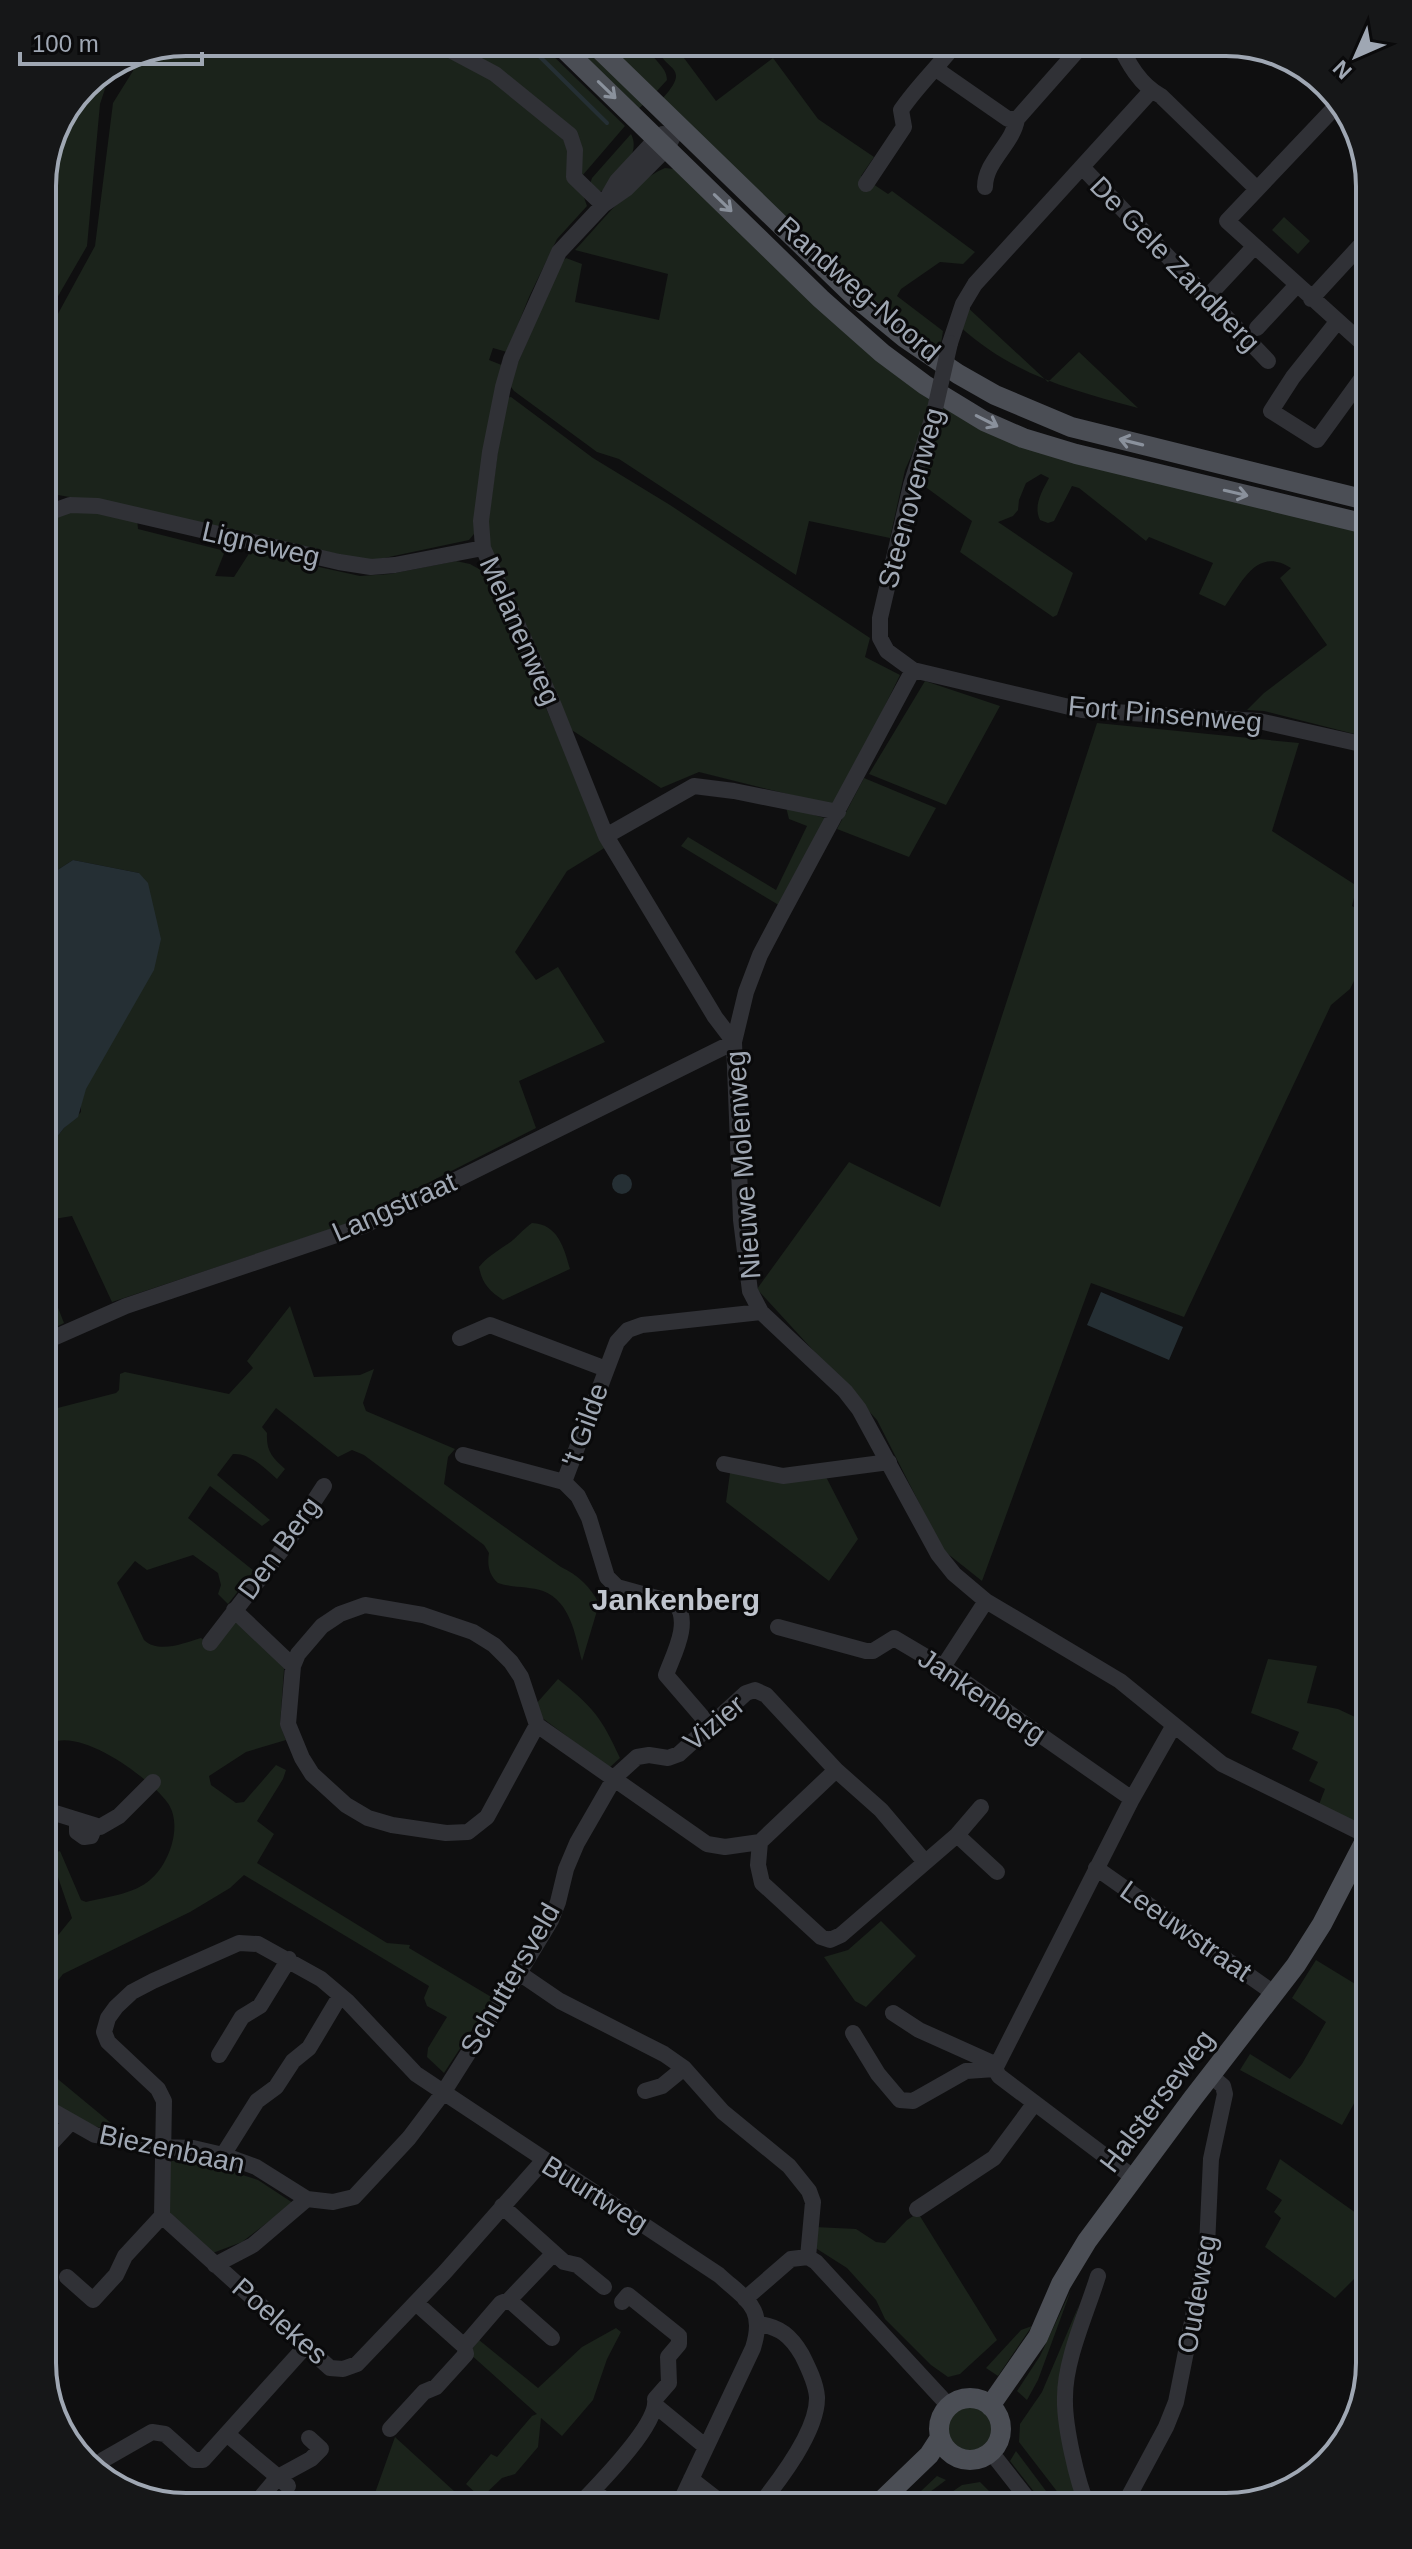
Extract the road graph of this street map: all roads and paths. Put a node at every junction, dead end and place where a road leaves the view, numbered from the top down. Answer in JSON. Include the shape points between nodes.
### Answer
{"nodes":[{"id":1,"x":461,"y":56,"type":"edge"},
{"id":2,"x":572,"y":56,"type":"edge"},
{"id":3,"x":607,"y":56,"type":"edge"},
{"id":4,"x":946,"y":56,"type":"edge"},
{"id":5,"x":1073,"y":56,"type":"edge"},
{"id":6,"x":1125,"y":56,"type":"edge"},
{"id":7,"x":936,"y":69,"type":"junction"},
{"id":8,"x":1151,"y":91,"type":"junction"},
{"id":9,"x":1330,"y":109,"type":"edge"},
{"id":10,"x":1017,"y":119,"type":"junction"},
{"id":11,"x":679,"y":125,"type":"junction"},
{"id":12,"x":662,"y":143,"type":"junction"},
{"id":13,"x":1082,"y":167,"type":"junction"},
{"id":14,"x":866,"y":184,"type":"dead end"},
{"id":15,"x":985,"y":187,"type":"dead end"},
{"id":16,"x":1257,"y":189,"type":"junction"},
{"id":17,"x":603,"y":205,"type":"junction"},
{"id":18,"x":1254,"y":247,"type":"junction"},
{"id":19,"x":1356,"y":250,"type":"edge"},
{"id":20,"x":1297,"y":285,"type":"junction"},
{"id":21,"x":1211,"y":293,"type":"dead end"},
{"id":22,"x":1311,"y":299,"type":"junction"},
{"id":23,"x":1337,"y":322,"type":"junction"},
{"id":24,"x":1257,"y":328,"type":"dead end"},
{"id":25,"x":1356,"y":338,"type":"edge"},
{"id":26,"x":1268,"y":361,"type":"dead end"},
{"id":27,"x":1356,"y":386,"type":"edge"},
{"id":28,"x":1356,"y":498,"type":"edge"},
{"id":29,"x":56,"y":510,"type":"edge"},
{"id":30,"x":1356,"y":522,"type":"edge"},
{"id":31,"x":483,"y":548,"type":"junction"},
{"id":32,"x":880,"y":638,"type":"joint"},
{"id":33,"x":913,"y":670,"type":"junction"},
{"id":34,"x":1356,"y":743,"type":"edge"},
{"id":35,"x":838,"y":812,"type":"junction"},
{"id":36,"x":606,"y":836,"type":"junction"},
{"id":37,"x":734,"y":1042,"type":"junction"},
{"id":38,"x":761,"y":1312,"type":"junction"},
{"id":39,"x":56,"y":1337,"type":"edge"},
{"id":40,"x":460,"y":1338,"type":"dead end"},
{"id":41,"x":606,"y":1369,"type":"junction"},
{"id":42,"x":463,"y":1455,"type":"dead end"},
{"id":43,"x":889,"y":1462,"type":"junction"},
{"id":44,"x":724,"y":1464,"type":"dead end"},
{"id":45,"x":564,"y":1482,"type":"junction"},
{"id":46,"x":324,"y":1486,"type":"dead end"},
{"id":47,"x":986,"y":1601,"type":"junction"},
{"id":48,"x":234,"y":1610,"type":"junction"},
{"id":49,"x":778,"y":1627,"type":"dead end"},
{"id":50,"x":210,"y":1643,"type":"dead end"},
{"id":51,"x":293,"y":1666,"type":"junction"},
{"id":52,"x":943,"y":1667,"type":"junction"},
{"id":53,"x":537,"y":1725,"type":"junction"},
{"id":54,"x":1174,"y":1725,"type":"junction"},
{"id":55,"x":710,"y":1726,"type":"junction"},
{"id":56,"x":836,"y":1770,"type":"junction"},
{"id":57,"x":615,"y":1777,"type":"junction"},
{"id":58,"x":153,"y":1782,"type":"dead end"},
{"id":59,"x":1132,"y":1799,"type":"junction"},
{"id":60,"x":981,"y":1807,"type":"dead end"},
{"id":61,"x":56,"y":1814,"type":"edge"},
{"id":62,"x":1356,"y":1828,"type":"edge"},
{"id":63,"x":957,"y":1835,"type":"junction"},
{"id":64,"x":760,"y":1842,"type":"junction"},
{"id":65,"x":1356,"y":1859,"type":"edge"},
{"id":66,"x":925,"y":1862,"type":"junction"},
{"id":67,"x":1096,"y":1868,"type":"junction"},
{"id":68,"x":997,"y":1872,"type":"dead end"},
{"id":69,"x":289,"y":1959,"type":"junction"},
{"id":70,"x":519,"y":1973,"type":"junction"},
{"id":71,"x":1275,"y":1994,"type":"junction"},
{"id":72,"x":340,"y":1996,"type":"junction"},
{"id":73,"x":893,"y":2013,"type":"dead end"},
{"id":74,"x":853,"y":2033,"type":"dead end"},
{"id":75,"x":219,"y":2055,"type":"dead end"},
{"id":76,"x":996,"y":2067,"type":"junction"},
{"id":77,"x":684,"y":2068,"type":"junction"},
{"id":78,"x":1210,"y":2075,"type":"junction"},
{"id":79,"x":645,"y":2091,"type":"dead end"},
{"id":80,"x":443,"y":2093,"type":"junction"},
{"id":81,"x":1034,"y":2104,"type":"junction"},
{"id":82,"x":56,"y":2114,"type":"edge"},
{"id":83,"x":70,"y":2123,"type":"junction"},
{"id":84,"x":56,"y":2138,"type":"edge"},
{"id":85,"x":162,"y":2147,"type":"junction"},
{"id":86,"x":223,"y":2155,"type":"junction"},
{"id":87,"x":543,"y":2161,"type":"junction"},
{"id":88,"x":1134,"y":2178,"type":"junction"},
{"id":89,"x":307,"y":2199,"type":"junction"},
{"id":90,"x":502,"y":2206,"type":"junction"},
{"id":91,"x":917,"y":2209,"type":"dead end"},
{"id":92,"x":162,"y":2216,"type":"junction"},
{"id":93,"x":554,"y":2253,"type":"junction"},
{"id":94,"x":808,"y":2257,"type":"junction"},
{"id":95,"x":215,"y":2265,"type":"junction"},
{"id":96,"x":1098,"y":2276,"type":"dead end"},
{"id":97,"x":67,"y":2277,"type":"dead end"},
{"id":98,"x":604,"y":2287,"type":"dead end"},
{"id":99,"x":745,"y":2299,"type":"junction"},
{"id":100,"x":509,"y":2300,"type":"junction"},
{"id":101,"x":622,"y":2302,"type":"dead end"},
{"id":102,"x":416,"y":2303,"type":"junction"},
{"id":103,"x":759,"y":2324,"type":"junction"},
{"id":104,"x":552,"y":2338,"type":"dead end"},
{"id":105,"x":464,"y":2346,"type":"junction"},
{"id":106,"x":305,"y":2347,"type":"junction"},
{"id":107,"x":656,"y":2406,"type":"junction"},
{"id":108,"x":949,"y":2406,"type":"junction"},
{"id":109,"x":990,"y":2406,"type":"junction"},
{"id":110,"x":390,"y":2429,"type":"dead end"},
{"id":111,"x":228,"y":2435,"type":"junction"},
{"id":112,"x":309,"y":2438,"type":"dead end"},
{"id":113,"x":945,"y":2446,"type":"junction"},
{"id":114,"x":706,"y":2447,"type":"junction"},
{"id":115,"x":991,"y":2452,"type":"junction"},
{"id":116,"x":103,"y":2460,"type":"dead end"},
{"id":117,"x":691,"y":2479,"type":"junction"},
{"id":118,"x":283,"y":2481,"type":"junction"},
{"id":119,"x":594,"y":2490,"type":"junction"},
{"id":120,"x":266,"y":2493,"type":"edge"},
{"id":121,"x":591,"y":2493,"type":"edge"},
{"id":122,"x":597,"y":2493,"type":"edge"},
{"id":123,"x":684,"y":2493,"type":"edge"},
{"id":124,"x":709,"y":2493,"type":"edge"},
{"id":125,"x":767,"y":2493,"type":"edge"},
{"id":126,"x":890,"y":2493,"type":"edge"},
{"id":127,"x":906,"y":2493,"type":"edge"},
{"id":128,"x":1023,"y":2493,"type":"edge"},
{"id":129,"x":1084,"y":2493,"type":"edge"},
{"id":130,"x":1131,"y":2493,"type":"edge"}],
"edges":[{"from":1,"to":17,"type":"street","via":[[495,74],[570,135],[575,150],[572,172]]},
{"from":2,"to":12,"type":"main road","name":"Randweg-Noord","one_way":true},
{"from":3,"to":11,"type":"main road","name":"Randweg-Noord"},
{"from":4,"to":7,"type":"street"},
{"from":5,"to":10,"type":"street"},
{"from":6,"to":8,"type":"street"},
{"from":7,"to":10,"type":"street","via":[[1008,119]]},
{"from":7,"to":14,"type":"street","via":[[901,110],[904,127]]},
{"from":8,"to":13,"type":"street","name":"Steenovenweg"},
{"from":8,"to":16,"type":"street"},
{"from":9,"to":16,"type":"street"},
{"from":10,"to":15,"type":"street"},
{"from":11,"to":12,"type":"street","name":"Melanenweg"},
{"from":28,"to":11,"type":"main road","name":"Randweg-Noord","one_way":true,"via":[[1071,427],[995,395],[935,360],[854,296]]},
{"from":12,"to":17,"type":"street","name":"Melanenweg","via":[[626,189]]},
{"from":12,"to":30,"type":"main road","name":"Randweg-Noord","one_way":true,"via":[[882,353],[984,421],[1076,454]]},
{"from":13,"to":26,"type":"street","name":"De Gele Zandberg"},
{"from":13,"to":32,"type":"street","name":"Steenovenweg","bridge":true,"via":[[975,284],[963,304],[907,500]]},
{"from":16,"to":18,"type":"street","via":[[1227,221]]},
{"from":17,"to":31,"type":"street","name":"Melanenweg","via":[[559,252],[511,359],[490,452]]},
{"from":18,"to":20,"type":"street"},
{"from":18,"to":21,"type":"street"},
{"from":19,"to":22,"type":"street"},
{"from":20,"to":22,"type":"street"},
{"from":20,"to":24,"type":"street"},
{"from":22,"to":23,"type":"street"},
{"from":23,"to":25,"type":"street"},
{"from":23,"to":27,"type":"street","via":[[1271,411],[1317,440]]},
{"from":29,"to":31,"type":"street","name":"Ligneweg","via":[[98,506],[371,567]]},
{"from":31,"to":36,"type":"street","name":"Melanenweg"},
{"from":32,"to":33,"type":"street","name":"Fort Pinsenweg","via":[[887,651]]},
{"from":33,"to":34,"type":"street","name":"Fort Pinsenweg","via":[[1082,710],[1259,721]]},
{"from":33,"to":35,"type":"street","name":"Nieuwe Molenweg"},
{"from":35,"to":36,"type":"street","via":[[694,786]]},
{"from":35,"to":37,"type":"street","name":"Nieuwe Molenweg","via":[[760,955]]},
{"from":36,"to":37,"type":"street","name":"Melanenweg"},
{"from":37,"to":38,"type":"street","name":"Nieuwe Molenweg","via":[[741,1220],[750,1291]]},
{"from":37,"to":39,"type":"street","name":"Langstraat","via":[[363,1226],[126,1306]]},
{"from":38,"to":41,"type":"street","name":"'t Gilde","via":[[628,1330]]},
{"from":38,"to":43,"type":"street","name":"Nieuwe Molenweg","via":[[845,1391]]},
{"from":40,"to":41,"type":"street","via":[[490,1325]]},
{"from":41,"to":45,"type":"street","name":"'t Gilde"},
{"from":42,"to":45,"type":"street","name":"'t Gilde"},
{"from":43,"to":44,"type":"street","via":[[783,1476]]},
{"from":43,"to":47,"type":"street","name":"Nieuwe Molenweg","via":[[938,1554]]},
{"from":45,"to":55,"type":"street","name":"'t Gilde","via":[[589,1518],[607,1577],[617,1587],[680,1608],[682,1629],[666,1675]]},
{"from":46,"to":48,"type":"street","name":"Den Berg"},
{"from":47,"to":52,"type":"street"},
{"from":47,"to":54,"type":"street","name":"Nieuwe Molenweg","via":[[1120,1681]]},
{"from":48,"to":50,"type":"street","name":"Den Berg"},
{"from":48,"to":51,"type":"street","name":"Den Berg"},
{"from":49,"to":52,"type":"street","name":"Jankenberg","via":[[866,1651],[894,1638]]},
{"from":51,"to":53,"type":"street","via":[[322,1626],[340,1614],[365,1605],[423,1615],[494,1645],[521,1677]]},
{"from":51,"to":53,"type":"street","via":[[288,1724],[302,1758],[346,1805],[392,1825],[468,1832],[487,1817]]},
{"from":52,"to":59,"type":"street","name":"Jankenberg"},
{"from":53,"to":57,"type":"street"},
{"from":54,"to":59,"type":"street"},
{"from":54,"to":62,"type":"street","name":"Nieuwe Molenweg","via":[[1222,1764]]},
{"from":55,"to":56,"type":"street","name":"Vizier","via":[[755,1690],[766,1695]]},
{"from":55,"to":57,"type":"street","name":"Vizier","via":[[679,1754],[637,1757]]},
{"from":56,"to":64,"type":"street"},
{"from":56,"to":66,"type":"street","via":[[881,1810]]},
{"from":57,"to":64,"type":"street","via":[[707,1844]]},
{"from":57,"to":70,"type":"street","name":"Schuttersveld","via":[[577,1843],[551,1920]]},
{"from":58,"to":61,"type":"street","via":[[100,1827]]},
{"from":59,"to":67,"type":"street"},
{"from":60,"to":63,"type":"street"},
{"from":63,"to":66,"type":"street"},
{"from":63,"to":68,"type":"street"},
{"from":64,"to":66,"type":"street","via":[[759,1875],[766,1889],[830,1940]]},
{"from":65,"to":71,"type":"main road","name":"Halsterseweg","via":[[1322,1924]]},
{"from":67,"to":71,"type":"street","name":"Leeuwstraat"},
{"from":67,"to":76,"type":"street"},
{"from":69,"to":72,"type":"street","name":"Buurtweg"},
{"from":69,"to":75,"type":"street","via":[[260,2006],[242,2017]]},
{"from":69,"to":85,"type":"street","name":"Buurtweg","via":[[258,1944],[239,1943],[132,1992],[108,2018],[108,2042],[164,2101]]},
{"from":70,"to":77,"type":"street"},
{"from":70,"to":80,"type":"street","name":"Schuttersveld"},
{"from":71,"to":78,"type":"main road","name":"Halsterseweg"},
{"from":72,"to":80,"type":"street","name":"Buurtweg","via":[[416,2074]]},
{"from":72,"to":86,"type":"street","via":[[309,2048],[257,2101]]},
{"from":73,"to":76,"type":"street"},
{"from":74,"to":76,"type":"street","via":[[900,2100],[913,2101],[966,2071]]},
{"from":76,"to":81,"type":"street","via":[[999,2076]]},
{"from":77,"to":79,"type":"street","via":[[662,2086]]},
{"from":77,"to":94,"type":"street","via":[[723,2112],[789,2166],[809,2191],[813,2202]]},
{"from":78,"to":88,"type":"main road","name":"Halsterseweg"},
{"from":78,"to":130,"type":"street","name":"Oudeweg","via":[[1225,2094],[1211,2159],[1207,2246],[1180,2387],[1166,2427]]},
{"from":80,"to":87,"type":"street","name":"Buurtweg"},
{"from":80,"to":89,"type":"street","via":[[354,2197],[333,2202]]},
{"from":81,"to":88,"type":"street"},
{"from":81,"to":91,"type":"street","via":[[994,2158]]},
{"from":82,"to":83,"type":"street","name":"Biezenbaan"},
{"from":83,"to":84,"type":"street"},
{"from":83,"to":85,"type":"street","name":"Biezenbaan","via":[[95,2135]]},
{"from":85,"to":86,"type":"street","name":"Biezenbaan"},
{"from":85,"to":92,"type":"street"},
{"from":86,"to":89,"type":"street","name":"Biezenbaan","via":[[256,2167]]},
{"from":87,"to":90,"type":"street","name":"Poelekes"},
{"from":87,"to":99,"type":"street","name":"Buurtweg","via":[[719,2275]]},
{"from":88,"to":109,"type":"main road","name":"Halsterseweg","via":[[1087,2241],[1038,2337]]},
{"from":89,"to":95,"type":"street","via":[[253,2245]]},
{"from":90,"to":93,"type":"street"},
{"from":90,"to":102,"type":"street","name":"Poelekes"},
{"from":92,"to":95,"type":"street","name":"Poelekes"},
{"from":92,"to":97,"type":"street","via":[[125,2256],[96,2303]]},
{"from":93,"to":98,"type":"street"},
{"from":93,"to":100,"type":"street"},
{"from":94,"to":99,"type":"street","via":[[791,2259]]},
{"from":94,"to":108,"type":"street"},
{"from":95,"to":106,"type":"street","name":"Poelekes"},
{"from":96,"to":129,"type":"street","via":[[1065,2397]]},
{"from":99,"to":103,"type":"street","name":"Buurtweg"},
{"from":100,"to":104,"type":"street"},
{"from":100,"to":105,"type":"street"},
{"from":101,"to":107,"type":"street","via":[[628,2295],[679,2336],[668,2357],[669,2383],[655,2399]]},
{"from":102,"to":105,"type":"street"},
{"from":102,"to":106,"type":"street","name":"Poelekes","via":[[357,2364],[330,2368]]},
{"from":103,"to":114,"type":"street"},
{"from":103,"to":125,"type":"street","via":[[775,2326],[792,2340],[817,2397],[810,2429]]},
{"from":105,"to":110,"type":"street","via":[[464,2358]]},
{"from":106,"to":111,"type":"street"},
{"from":107,"to":114,"type":"street"},
{"from":107,"to":119,"type":"street","via":[[631,2447]]},
{"from":108,"to":109,"type":"main road","via":[[966,2398]]},
{"from":108,"to":113,"type":"main road","via":[[941,2417]]},
{"from":109,"to":115,"type":"main road","via":[[1001,2425]]},
{"from":111,"to":116,"type":"street","via":[[200,2461],[165,2434],[152,2432]]},
{"from":111,"to":118,"type":"street"},
{"from":112,"to":118,"type":"street","via":[[321,2449]]},
{"from":113,"to":115,"type":"main road","via":[[967,2460]]},
{"from":113,"to":126,"type":"main road"},
{"from":113,"to":127,"type":"main road"},
{"from":114,"to":117,"type":"street"},
{"from":115,"to":128,"type":"street"},
{"from":117,"to":123,"type":"street"},
{"from":117,"to":124,"type":"street"},
{"from":118,"to":120,"type":"street"},
{"from":119,"to":121,"type":"street"},
{"from":119,"to":122,"type":"street"}]}
